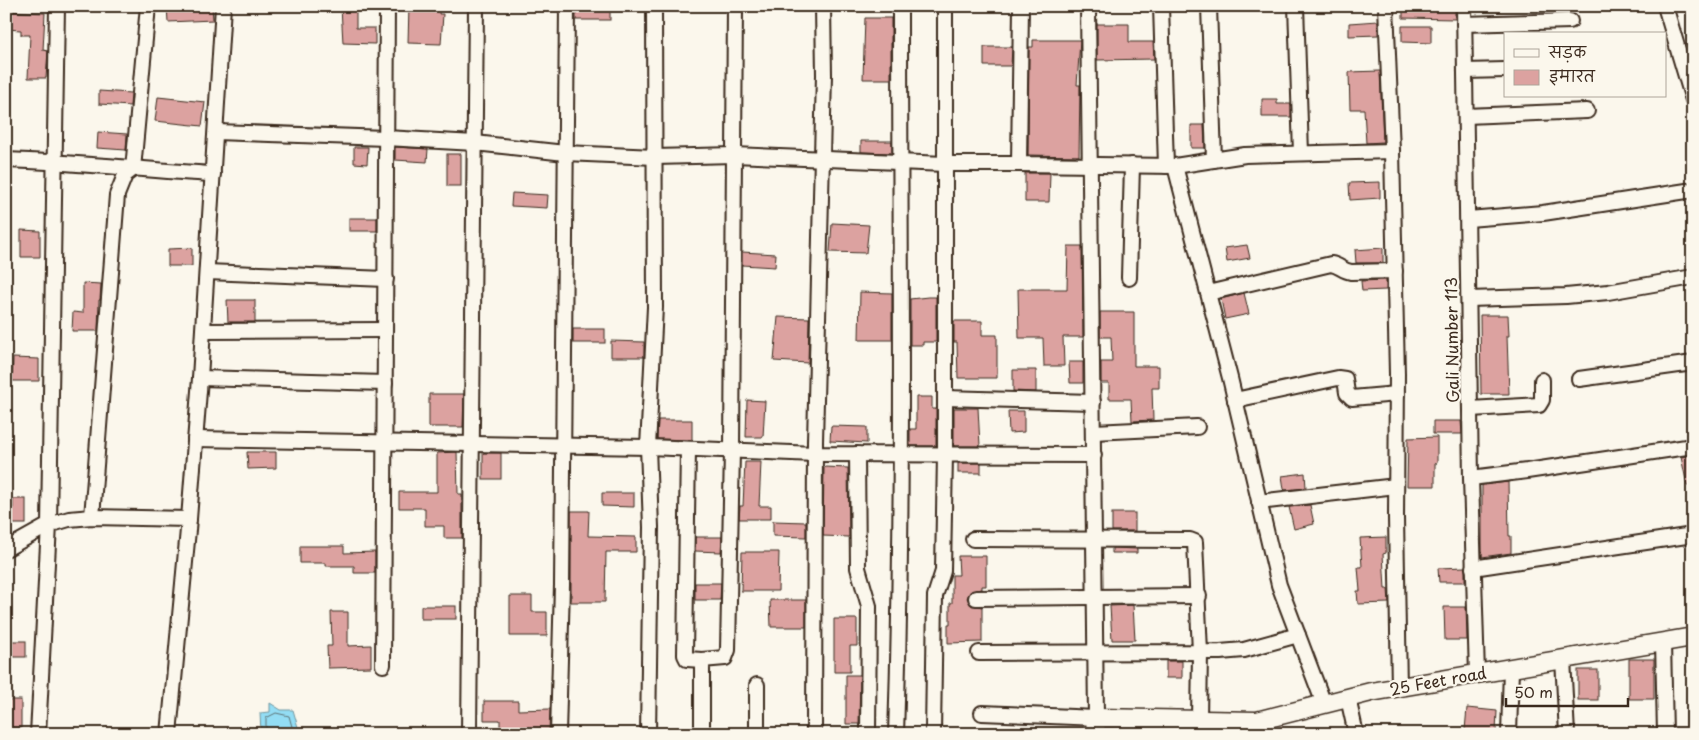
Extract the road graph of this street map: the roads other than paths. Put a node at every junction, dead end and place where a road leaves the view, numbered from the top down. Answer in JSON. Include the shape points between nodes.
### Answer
{"nodes":[{"id":1,"x":57,"y":6,"type":"edge"},
{"id":2,"x":148,"y":6,"type":"edge"},
{"id":3,"x":223,"y":6,"type":"edge"},
{"id":4,"x":387,"y":6,"type":"edge"},
{"id":5,"x":476,"y":6,"type":"edge"},
{"id":6,"x":566,"y":6,"type":"edge"},
{"id":7,"x":654,"y":6,"type":"edge"},
{"id":8,"x":735,"y":6,"type":"edge"},
{"id":9,"x":823,"y":6,"type":"edge"},
{"id":10,"x":900,"y":6,"type":"edge"},
{"id":11,"x":945,"y":6,"type":"edge"},
{"id":12,"x":1021,"y":6,"type":"edge"},
{"id":13,"x":1088,"y":6,"type":"edge"},
{"id":14,"x":1162,"y":6,"type":"edge"},
{"id":15,"x":1209,"y":6,"type":"edge"},
{"id":16,"x":1296,"y":6,"type":"edge"},
{"id":17,"x":1386,"y":6,"type":"edge"},
{"id":18,"x":1464,"y":6,"type":"edge"},
{"id":19,"x":1665,"y":6,"type":"edge"},
{"id":20,"x":1570,"y":21,"type":"dead end"},
{"id":21,"x":1464,"y":24,"type":"junction"},
{"id":22,"x":1504,"y":70,"type":"edge"},
{"id":23,"x":1465,"y":71,"type":"junction"},
{"id":24,"x":1693,"y":100,"type":"edge"},
{"id":25,"x":1587,"y":111,"type":"dead end"},
{"id":26,"x":1466,"y":116,"type":"junction"},
{"id":27,"x":216,"y":132,"type":"junction"},
{"id":28,"x":386,"y":138,"type":"junction"},
{"id":29,"x":475,"y":143,"type":"junction"},
{"id":30,"x":1392,"y":150,"type":"junction"},
{"id":31,"x":565,"y":153,"type":"junction"},
{"id":32,"x":1301,"y":153,"type":"junction"},
{"id":33,"x":734,"y":155,"type":"junction"},
{"id":34,"x":655,"y":157,"type":"junction"},
{"id":35,"x":822,"y":158,"type":"junction"},
{"id":36,"x":6,"y":160,"type":"edge"},
{"id":37,"x":1214,"y":160,"type":"junction"},
{"id":38,"x":56,"y":161,"type":"junction"},
{"id":39,"x":900,"y":162,"type":"junction"},
{"id":40,"x":945,"y":164,"type":"junction"},
{"id":41,"x":1019,"y":164,"type":"junction"},
{"id":42,"x":1089,"y":164,"type":"junction"},
{"id":43,"x":1132,"y":165,"type":"junction"},
{"id":44,"x":1170,"y":166,"type":"junction"},
{"id":45,"x":133,"y":169,"type":"junction"},
{"id":46,"x":213,"y":174,"type":"junction"},
{"id":47,"x":1693,"y":190,"type":"edge"},
{"id":48,"x":1468,"y":219,"type":"junction"},
{"id":49,"x":1395,"y":271,"type":"junction"},
{"id":50,"x":207,"y":272,"type":"junction"},
{"id":51,"x":1693,"y":277,"type":"edge"},
{"id":52,"x":1130,"y":278,"type":"dead end"},
{"id":53,"x":386,"y":279,"type":"junction"},
{"id":54,"x":1208,"y":293,"type":"junction"},
{"id":55,"x":1469,"y":299,"type":"junction"},
{"id":56,"x":203,"y":330,"type":"junction"},
{"id":57,"x":385,"y":330,"type":"junction"},
{"id":58,"x":1693,"y":363,"type":"edge"},
{"id":59,"x":200,"y":378,"type":"junction"},
{"id":60,"x":1578,"y":379,"type":"dead end"},
{"id":61,"x":1542,"y":380,"type":"dead end"},
{"id":62,"x":385,"y":383,"type":"junction"},
{"id":63,"x":1397,"y":394,"type":"junction"},
{"id":64,"x":945,"y":398,"type":"junction"},
{"id":65,"x":1235,"y":400,"type":"junction"},
{"id":66,"x":1094,"y":402,"type":"junction"},
{"id":67,"x":1470,"y":409,"type":"junction"},
{"id":68,"x":1197,"y":427,"type":"dead end"},
{"id":69,"x":1094,"y":432,"type":"junction"},
{"id":70,"x":195,"y":439,"type":"junction"},
{"id":71,"x":385,"y":443,"type":"junction"},
{"id":72,"x":472,"y":444,"type":"junction"},
{"id":73,"x":562,"y":446,"type":"junction"},
{"id":74,"x":1693,"y":446,"type":"edge"},
{"id":75,"x":648,"y":448,"type":"junction"},
{"id":76,"x":688,"y":449,"type":"junction"},
{"id":77,"x":732,"y":450,"type":"junction"},
{"id":78,"x":815,"y":454,"type":"junction"},
{"id":79,"x":857,"y":454,"type":"junction"},
{"id":80,"x":900,"y":454,"type":"junction"},
{"id":81,"x":945,"y":454,"type":"junction"},
{"id":82,"x":1094,"y":455,"type":"junction"},
{"id":83,"x":1471,"y":478,"type":"junction"},
{"id":84,"x":1396,"y":486,"type":"junction"},
{"id":85,"x":1259,"y":502,"type":"junction"},
{"id":86,"x":92,"y":517,"type":"junction"},
{"id":87,"x":189,"y":519,"type":"junction"},
{"id":88,"x":49,"y":525,"type":"junction"},
{"id":89,"x":1693,"y":535,"type":"edge"},
{"id":90,"x":973,"y":539,"type":"dead end"},
{"id":91,"x":1094,"y":539,"type":"junction"},
{"id":92,"x":6,"y":549,"type":"edge"},
{"id":93,"x":1473,"y":568,"type":"junction"},
{"id":94,"x":1198,"y":596,"type":"junction"},
{"id":95,"x":1095,"y":597,"type":"junction"},
{"id":96,"x":976,"y":598,"type":"dead end"},
{"id":97,"x":1298,"y":635,"type":"junction"},
{"id":98,"x":1693,"y":637,"type":"edge"},
{"id":99,"x":1663,"y":642,"type":"junction"},
{"id":100,"x":1095,"y":652,"type":"junction"},
{"id":101,"x":1200,"y":652,"type":"junction"},
{"id":102,"x":979,"y":653,"type":"dead end"},
{"id":103,"x":702,"y":660,"type":"junction"},
{"id":104,"x":1563,"y":660,"type":"junction"},
{"id":105,"x":383,"y":665,"type":"dead end"},
{"id":106,"x":1510,"y":668,"type":"junction"},
{"id":107,"x":1476,"y":674,"type":"junction"},
{"id":108,"x":757,"y":685,"type":"dead end"},
{"id":109,"x":1399,"y":688,"type":"junction"},
{"id":110,"x":1348,"y":698,"type":"junction"},
{"id":111,"x":1324,"y":704,"type":"junction"},
{"id":112,"x":982,"y":713,"type":"dead end"},
{"id":113,"x":1199,"y":720,"type":"junction"},
{"id":114,"x":1095,"y":726,"type":"edge"},
{"id":115,"x":1259,"y":727,"type":"edge"},
{"id":116,"x":38,"y":734,"type":"edge"},
{"id":117,"x":169,"y":734,"type":"edge"},
{"id":118,"x":469,"y":734,"type":"edge"},
{"id":119,"x":558,"y":734,"type":"edge"},
{"id":120,"x":648,"y":734,"type":"edge"},
{"id":121,"x":702,"y":734,"type":"edge"},
{"id":122,"x":757,"y":734,"type":"edge"},
{"id":123,"x":814,"y":734,"type":"edge"},
{"id":124,"x":868,"y":734,"type":"edge"},
{"id":125,"x":896,"y":734,"type":"edge"},
{"id":126,"x":933,"y":734,"type":"edge"},
{"id":127,"x":1356,"y":734,"type":"edge"},
{"id":128,"x":1509,"y":734,"type":"edge"},
{"id":129,"x":1567,"y":734,"type":"edge"},
{"id":130,"x":1665,"y":734,"type":"edge"}],
"edges":[{"from":1,"to":38,"type":"street"},
{"from":2,"to":45,"type":"street"},
{"from":3,"to":27,"type":"street"},
{"from":4,"to":28,"type":"street"},
{"from":5,"to":29,"type":"street"},
{"from":6,"to":31,"type":"street"},
{"from":7,"to":34,"type":"street"},
{"from":8,"to":33,"type":"street"},
{"from":9,"to":35,"type":"street"},
{"from":10,"to":39,"type":"street"},
{"from":11,"to":40,"type":"street"},
{"from":12,"to":41,"type":"street"},
{"from":13,"to":42,"type":"street"},
{"from":14,"to":44,"type":"street"},
{"from":15,"to":37,"type":"street"},
{"from":16,"to":32,"type":"street"},
{"from":17,"to":30,"type":"street"},
{"from":18,"to":21,"type":"street","name":"Gali Number 113"},
{"from":19,"to":24,"type":"street"},
{"from":20,"to":21,"type":"street"},
{"from":21,"to":23,"type":"street","name":"Gali Number 113"},
{"from":22,"to":23,"type":"street"},
{"from":23,"to":26,"type":"street","name":"Gali Number 113"},
{"from":25,"to":26,"type":"street"},
{"from":26,"to":48,"type":"street","name":"Gali Number 113"},
{"from":27,"to":28,"type":"street"},
{"from":27,"to":46,"type":"street"},
{"from":28,"to":29,"type":"street"},
{"from":28,"to":53,"type":"street"},
{"from":29,"to":31,"type":"street"},
{"from":29,"to":72,"type":"street"},
{"from":30,"to":32,"type":"street"},
{"from":30,"to":49,"type":"street"},
{"from":31,"to":34,"type":"street"},
{"from":31,"to":73,"type":"street"},
{"from":32,"to":37,"type":"street"},
{"from":33,"to":34,"type":"street"},
{"from":33,"to":35,"type":"street"},
{"from":33,"to":77,"type":"street"},
{"from":34,"to":75,"type":"street","via":[[655,307]]},
{"from":35,"to":39,"type":"street"},
{"from":35,"to":78,"type":"street"},
{"from":36,"to":38,"type":"street"},
{"from":37,"to":44,"type":"street"},
{"from":38,"to":45,"type":"street"},
{"from":38,"to":88,"type":"street"},
{"from":39,"to":40,"type":"street"},
{"from":39,"to":80,"type":"street"},
{"from":40,"to":41,"type":"street"},
{"from":40,"to":64,"type":"street"},
{"from":41,"to":42,"type":"street"},
{"from":42,"to":43,"type":"street"},
{"from":42,"to":66,"type":"street"},
{"from":43,"to":44,"type":"street"},
{"from":43,"to":52,"type":"street"},
{"from":44,"to":54,"type":"street"},
{"from":45,"to":46,"type":"street"},
{"from":45,"to":86,"type":"street","via":[[125,175],[117,195]]},
{"from":46,"to":50,"type":"street"},
{"from":47,"to":48,"type":"street","via":[[1544,214]]},
{"from":48,"to":55,"type":"street","name":"Gali Number 113"},
{"from":49,"to":54,"type":"street","via":[[1351,272],[1331,264]]},
{"from":49,"to":63,"type":"street"},
{"from":50,"to":53,"type":"street"},
{"from":50,"to":56,"type":"street"},
{"from":51,"to":55,"type":"street","via":[[1608,292]]},
{"from":53,"to":57,"type":"street"},
{"from":54,"to":65,"type":"street"},
{"from":55,"to":67,"type":"street","name":"Gali Number 113"},
{"from":56,"to":57,"type":"street"},
{"from":56,"to":59,"type":"street"},
{"from":57,"to":62,"type":"street"},
{"from":58,"to":60,"type":"street"},
{"from":59,"to":62,"type":"street"},
{"from":59,"to":70,"type":"street"},
{"from":61,"to":67,"type":"street","via":[[1539,406]]},
{"from":62,"to":71,"type":"street"},
{"from":63,"to":65,"type":"street","via":[[1352,398],[1347,393],[1345,379],[1338,378]]},
{"from":63,"to":84,"type":"street"},
{"from":64,"to":66,"type":"street"},
{"from":64,"to":81,"type":"street"},
{"from":65,"to":85,"type":"street"},
{"from":66,"to":69,"type":"street"},
{"from":67,"to":83,"type":"street","name":"Gali Number 113"},
{"from":68,"to":69,"type":"street"},
{"from":69,"to":82,"type":"street"},
{"from":70,"to":71,"type":"street"},
{"from":70,"to":87,"type":"street"},
{"from":71,"to":72,"type":"street"},
{"from":71,"to":105,"type":"street"},
{"from":72,"to":73,"type":"street"},
{"from":72,"to":118,"type":"street"},
{"from":73,"to":75,"type":"street"},
{"from":73,"to":119,"type":"street"},
{"from":74,"to":83,"type":"street"},
{"from":75,"to":76,"type":"street"},
{"from":75,"to":120,"type":"street","via":[[651,527]]},
{"from":76,"to":77,"type":"street"},
{"from":76,"to":103,"type":"street","via":[[685,655],[689,660]]},
{"from":77,"to":78,"type":"street"},
{"from":77,"to":103,"type":"street","via":[[728,650],[725,658]]},
{"from":78,"to":79,"type":"street"},
{"from":78,"to":123,"type":"street"},
{"from":79,"to":80,"type":"street"},
{"from":79,"to":124,"type":"street","via":[[858,568],[869,606]]},
{"from":80,"to":81,"type":"street"},
{"from":80,"to":125,"type":"street"},
{"from":81,"to":82,"type":"street"},
{"from":81,"to":126,"type":"street","via":[[943,571],[935,596]]},
{"from":82,"to":91,"type":"street"},
{"from":83,"to":93,"type":"street","name":"Gali Number 113"},
{"from":84,"to":85,"type":"street"},
{"from":84,"to":109,"type":"street"},
{"from":85,"to":97,"type":"street","via":[[1279,585]]},
{"from":86,"to":87,"type":"street"},
{"from":86,"to":88,"type":"street"},
{"from":87,"to":117,"type":"street"},
{"from":88,"to":92,"type":"street"},
{"from":88,"to":116,"type":"street"},
{"from":89,"to":93,"type":"street"},
{"from":90,"to":91,"type":"street"},
{"from":91,"to":94,"type":"street","via":[[1194,540]]},
{"from":91,"to":95,"type":"street"},
{"from":93,"to":107,"type":"street","name":"Gali Number 113"},
{"from":94,"to":95,"type":"street"},
{"from":94,"to":101,"type":"street"},
{"from":95,"to":96,"type":"street"},
{"from":95,"to":100,"type":"street"},
{"from":97,"to":101,"type":"street","via":[[1244,650]]},
{"from":97,"to":111,"type":"street"},
{"from":98,"to":99,"type":"street","name":"25 Feet road"},
{"from":99,"to":104,"type":"street","name":"25 Feet road"},
{"from":99,"to":130,"type":"street"},
{"from":100,"to":101,"type":"street"},
{"from":100,"to":102,"type":"street"},
{"from":100,"to":114,"type":"street"},
{"from":101,"to":113,"type":"street"},
{"from":103,"to":121,"type":"street"},
{"from":104,"to":106,"type":"street","name":"25 Feet road"},
{"from":104,"to":129,"type":"street"},
{"from":106,"to":107,"type":"street","name":"25 Feet road"},
{"from":106,"to":128,"type":"street"},
{"from":107,"to":109,"type":"street","name":"25 Feet road"},
{"from":108,"to":122,"type":"street"},
{"from":109,"to":110,"type":"street","name":"25 Feet road"},
{"from":110,"to":111,"type":"street","name":"25 Feet road"},
{"from":110,"to":127,"type":"street"},
{"from":111,"to":115,"type":"street","name":"25 Feet road"},
{"from":112,"to":114,"type":"street"},
{"from":113,"to":114,"type":"street","name":"25 Feet road"},
{"from":113,"to":115,"type":"street","name":"25 Feet road"}]}
